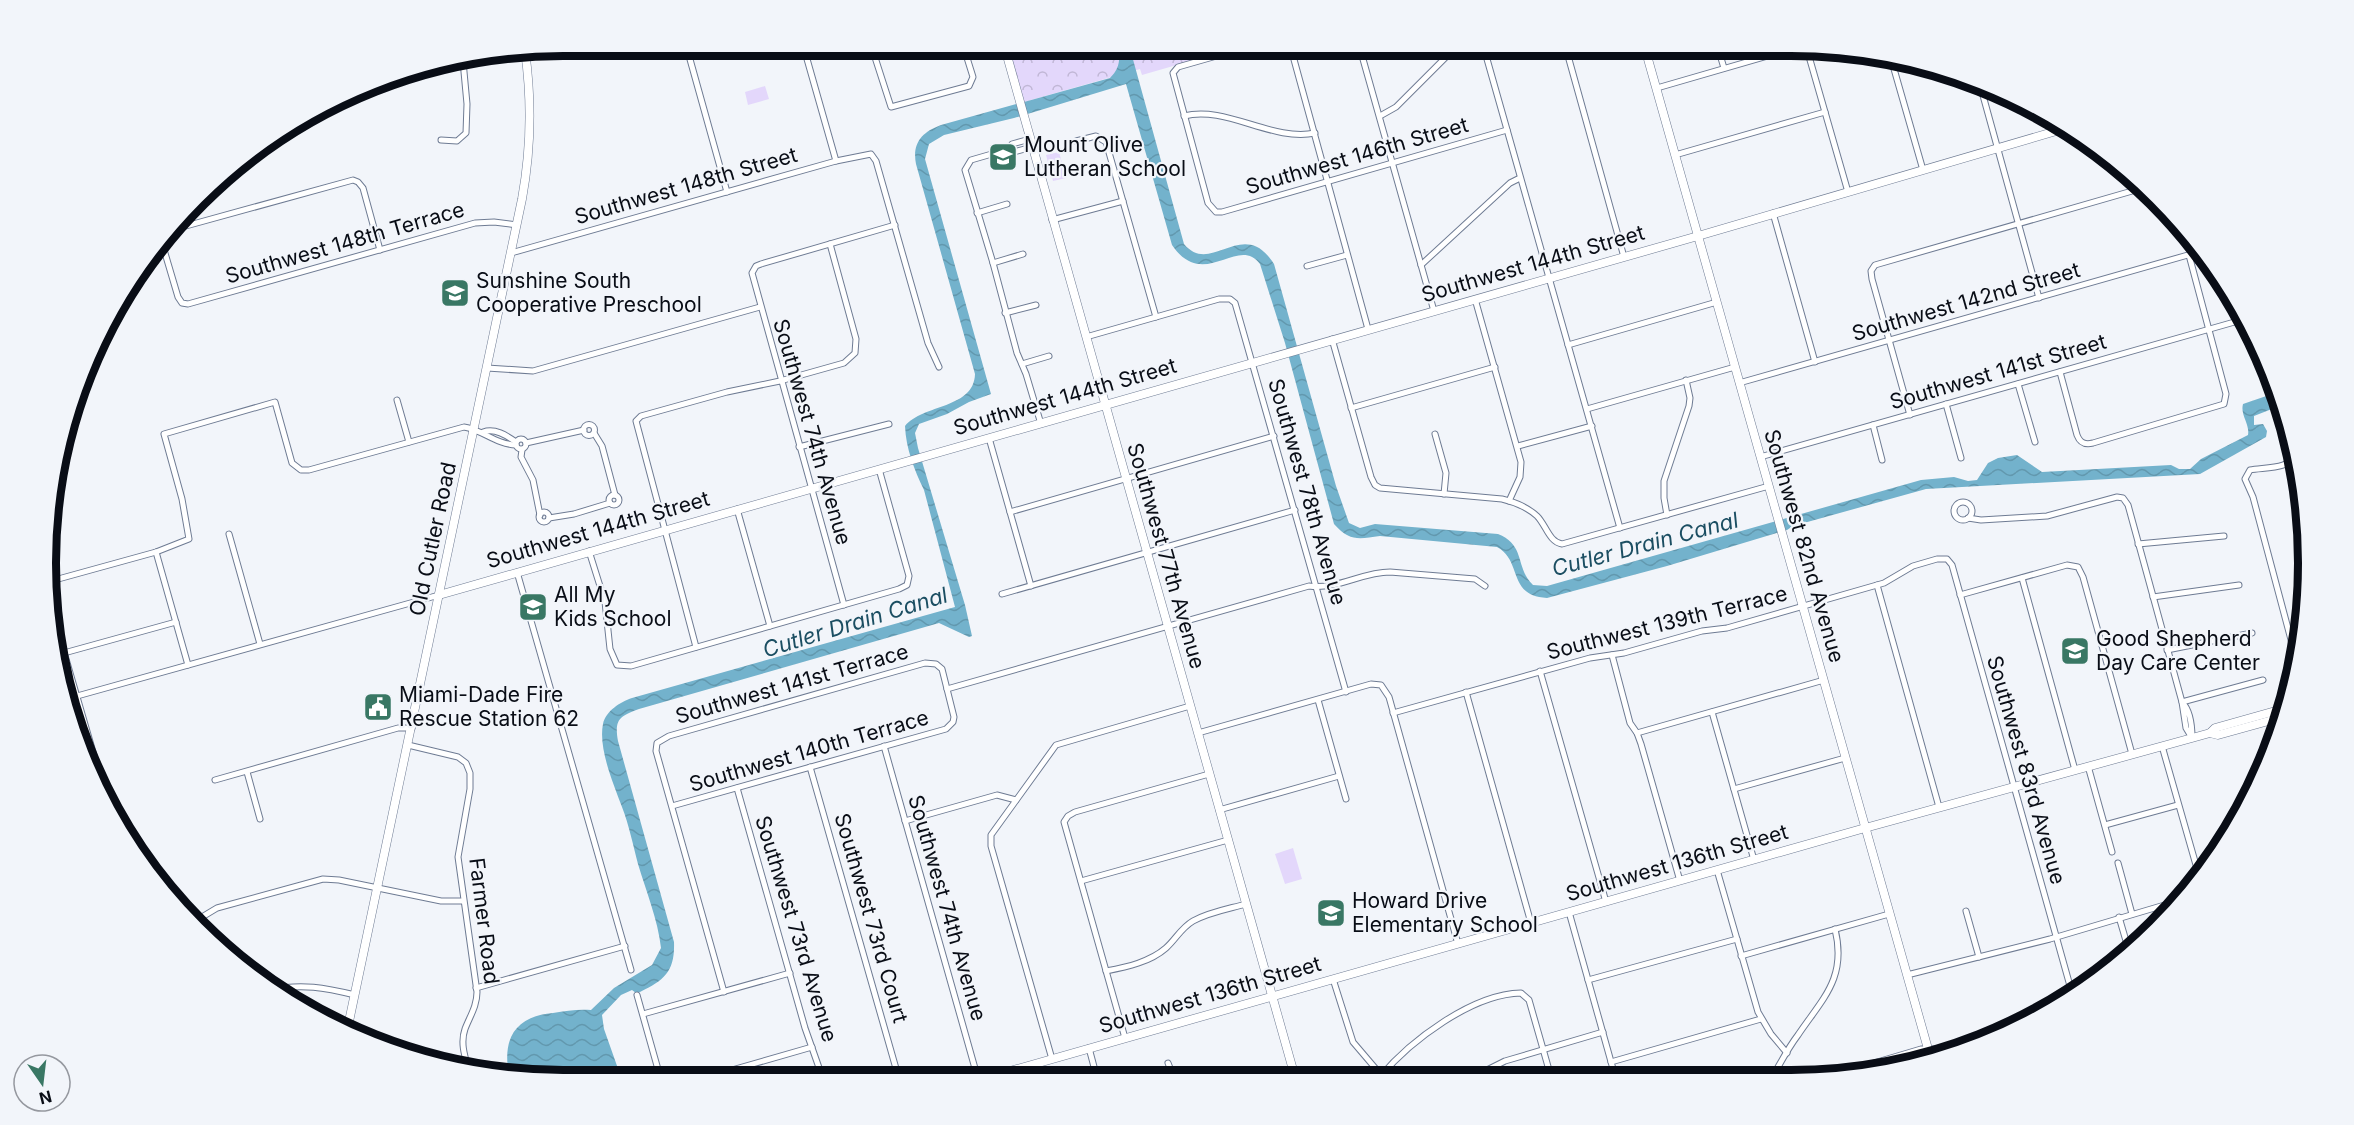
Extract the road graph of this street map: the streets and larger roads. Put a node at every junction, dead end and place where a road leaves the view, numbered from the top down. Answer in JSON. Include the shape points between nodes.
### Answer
{"nodes":[{"id":1,"x":689,"y":56,"type":"edge"},
{"id":2,"x":806,"y":56,"type":"edge"},
{"id":3,"x":875,"y":56,"type":"edge"},
{"id":4,"x":966,"y":56,"type":"edge"},
{"id":5,"x":1007,"y":56,"type":"edge"},
{"id":6,"x":1216,"y":56,"type":"edge"},
{"id":7,"x":1293,"y":56,"type":"edge"},
{"id":8,"x":1362,"y":56,"type":"edge"},
{"id":9,"x":1447,"y":56,"type":"edge"},
{"id":10,"x":1486,"y":56,"type":"edge"},
{"id":11,"x":1568,"y":56,"type":"edge"},
{"id":12,"x":1647,"y":56,"type":"edge"},
{"id":13,"x":1720,"y":56,"type":"edge"},
{"id":14,"x":1761,"y":56,"type":"edge"},
{"id":15,"x":1807,"y":56,"type":"edge"},
{"id":16,"x":526,"y":57,"type":"edge"},
{"id":17,"x":463,"y":65,"type":"edge"},
{"id":18,"x":1893,"y":66,"type":"edge"},
{"id":19,"x":1724,"y":68,"type":"junction"},
{"id":20,"x":1657,"y":88,"type":"junction"},
{"id":21,"x":1982,"y":93,"type":"edge"},
{"id":22,"x":1825,"y":112,"type":"junction"},
{"id":23,"x":1184,"y":116,"type":"junction"},
{"id":24,"x":1380,"y":116,"type":"junction"},
{"id":25,"x":1507,"y":130,"type":"junction"},
{"id":26,"x":2057,"y":131,"type":"edge"},
{"id":27,"x":1315,"y":133,"type":"junction"},
{"id":28,"x":441,"y":140,"type":"dead end"},
{"id":29,"x":1076,"y":141,"type":"dead end"},
{"id":30,"x":1031,"y":143,"type":"junction"},
{"id":31,"x":1998,"y":147,"type":"junction"},
{"id":32,"x":1675,"y":155,"type":"junction"},
{"id":33,"x":836,"y":161,"type":"junction"},
{"id":34,"x":1393,"y":164,"type":"junction"},
{"id":35,"x":1923,"y":170,"type":"junction"},
{"id":36,"x":1520,"y":178,"type":"junction"},
{"id":37,"x":1327,"y":182,"type":"junction"},
{"id":38,"x":2135,"y":190,"type":"edge"},
{"id":39,"x":727,"y":192,"type":"junction"},
{"id":40,"x":1848,"y":192,"type":"junction"},
{"id":41,"x":1123,"y":201,"type":"junction"},
{"id":42,"x":1007,"y":204,"type":"dead end"},
{"id":43,"x":977,"y":213,"type":"junction"},
{"id":44,"x":1773,"y":213,"type":"junction"},
{"id":45,"x":1052,"y":220,"type":"junction"},
{"id":46,"x":2019,"y":223,"type":"junction"},
{"id":47,"x":517,"y":225,"type":"junction"},
{"id":48,"x":895,"y":225,"type":"junction"},
{"id":49,"x":182,"y":227,"type":"edge"},
{"id":50,"x":1698,"y":236,"type":"junction"},
{"id":51,"x":830,"y":244,"type":"junction"},
{"id":52,"x":164,"y":249,"type":"edge"},
{"id":53,"x":380,"y":250,"type":"junction"},
{"id":54,"x":511,"y":253,"type":"junction"},
{"id":55,"x":1023,"y":254,"type":"dead end"},
{"id":56,"x":2194,"y":254,"type":"edge"},
{"id":57,"x":1347,"y":255,"type":"junction"},
{"id":58,"x":2189,"y":255,"type":"junction"},
{"id":59,"x":1624,"y":256,"type":"junction"},
{"id":60,"x":993,"y":263,"type":"junction"},
{"id":61,"x":1421,"y":265,"type":"junction"},
{"id":62,"x":1307,"y":266,"type":"dead end"},
{"id":63,"x":1549,"y":278,"type":"junction"},
{"id":64,"x":2039,"y":298,"type":"junction"},
{"id":65,"x":1475,"y":299,"type":"junction"},
{"id":66,"x":1717,"y":302,"type":"junction"},
{"id":67,"x":1036,"y":305,"type":"dead end"},
{"id":68,"x":759,"y":308,"type":"junction"},
{"id":69,"x":1434,"y":311,"type":"junction"},
{"id":70,"x":1005,"y":314,"type":"junction"},
{"id":71,"x":1156,"y":317,"type":"junction"},
{"id":72,"x":2237,"y":322,"type":"edge"},
{"id":73,"x":1368,"y":329,"type":"junction"},
{"id":74,"x":2209,"y":330,"type":"junction"},
{"id":75,"x":1086,"y":337,"type":"junction"},
{"id":76,"x":1332,"y":339,"type":"junction"},
{"id":77,"x":1890,"y":341,"type":"junction"},
{"id":78,"x":1568,"y":345,"type":"junction"},
{"id":79,"x":1049,"y":356,"type":"dead end"},
{"id":80,"x":1253,"y":362,"type":"junction"},
{"id":81,"x":1815,"y":362,"type":"junction"},
{"id":82,"x":1022,"y":364,"type":"junction"},
{"id":83,"x":939,"y":367,"type":"dead end"},
{"id":84,"x":1495,"y":367,"type":"junction"},
{"id":85,"x":1735,"y":367,"type":"junction"},
{"id":86,"x":487,"y":368,"type":"junction"},
{"id":87,"x":2060,"y":372,"type":"junction"},
{"id":88,"x":1686,"y":380,"type":"junction"},
{"id":89,"x":780,"y":381,"type":"junction"},
{"id":90,"x":1739,"y":383,"type":"junction"},
{"id":91,"x":2018,"y":384,"type":"junction"},
{"id":92,"x":397,"y":400,"type":"dead end"},
{"id":93,"x":1105,"y":404,"type":"junction"},
{"id":94,"x":1946,"y":404,"type":"junction"},
{"id":95,"x":1351,"y":408,"type":"junction"},
{"id":96,"x":1587,"y":409,"type":"junction"},
{"id":97,"x":1910,"y":415,"type":"junction"},
{"id":98,"x":889,"y":424,"type":"dead end"},
{"id":99,"x":1041,"y":424,"type":"junction"},
{"id":100,"x":1873,"y":425,"type":"junction"},
{"id":101,"x":1592,"y":426,"type":"junction"},
{"id":102,"x":479,"y":431,"type":"junction"},
{"id":103,"x":1435,"y":434,"type":"dead end"},
{"id":104,"x":1274,"y":436,"type":"junction"},
{"id":105,"x":989,"y":438,"type":"junction"},
{"id":106,"x":409,"y":442,"type":"junction"},
{"id":107,"x":2035,"y":442,"type":"dead end"},
{"id":108,"x":516,"y":443,"type":"junction"},
{"id":109,"x":526,"y":443,"type":"junction"},
{"id":110,"x":1518,"y":446,"type":"junction"},
{"id":111,"x":799,"y":447,"type":"junction"},
{"id":112,"x":522,"y":450,"type":"junction"},
{"id":113,"x":1760,"y":457,"type":"junction"},
{"id":114,"x":1961,"y":458,"type":"dead end"},
{"id":115,"x":1882,"y":460,"type":"dead end"},
{"id":116,"x":2289,"y":462,"type":"edge"},
{"id":117,"x":879,"y":469,"type":"junction"},
{"id":118,"x":1126,"y":479,"type":"junction"},
{"id":119,"x":1769,"y":486,"type":"junction"},
{"id":120,"x":811,"y":487,"type":"junction"},
{"id":121,"x":1444,"y":494,"type":"junction"},
{"id":122,"x":1509,"y":501,"type":"junction"},
{"id":123,"x":737,"y":509,"type":"junction"},
{"id":124,"x":1295,"y":510,"type":"junction"},
{"id":125,"x":1010,"y":512,"type":"junction"},
{"id":126,"x":1667,"y":515,"type":"junction"},
{"id":127,"x":1968,"y":518,"type":"dead end"},
{"id":128,"x":1620,"y":528,"type":"junction"},
{"id":129,"x":664,"y":530,"type":"junction"},
{"id":130,"x":229,"y":534,"type":"dead end"},
{"id":131,"x":2224,"y":536,"type":"dead end"},
{"id":132,"x":2138,"y":544,"type":"junction"},
{"id":133,"x":590,"y":551,"type":"junction"},
{"id":134,"x":156,"y":552,"type":"junction"},
{"id":135,"x":1146,"y":553,"type":"junction"},
{"id":136,"x":1947,"y":559,"type":"joint"},
{"id":137,"x":517,"y":572,"type":"junction"},
{"id":138,"x":2022,"y":578,"type":"junction"},
{"id":139,"x":57,"y":580,"type":"edge"},
{"id":140,"x":1876,"y":585,"type":"junction"},
{"id":141,"x":2239,"y":585,"type":"dead end"},
{"id":142,"x":1030,"y":586,"type":"junction"},
{"id":143,"x":1485,"y":586,"type":"dead end"},
{"id":144,"x":1316,"y":587,"type":"junction"},
{"id":145,"x":1002,"y":594,"type":"dead end"},
{"id":146,"x":439,"y":595,"type":"junction"},
{"id":147,"x":1960,"y":595,"type":"junction"},
{"id":148,"x":2153,"y":597,"type":"junction"},
{"id":149,"x":844,"y":605,"type":"junction"},
{"id":150,"x":1802,"y":606,"type":"junction"},
{"id":151,"x":176,"y":622,"type":"junction"},
{"id":152,"x":770,"y":626,"type":"junction"},
{"id":153,"x":1168,"y":626,"type":"junction"},
{"id":154,"x":2252,"y":633,"type":"dead end"},
{"id":155,"x":2292,"y":643,"type":"edge"},
{"id":156,"x":260,"y":644,"type":"junction"},
{"id":157,"x":696,"y":647,"type":"junction"},
{"id":158,"x":2167,"y":650,"type":"junction"},
{"id":159,"x":64,"y":653,"type":"joint"},
{"id":160,"x":1612,"y":655,"type":"junction"},
{"id":161,"x":188,"y":665,"type":"junction"},
{"id":162,"x":1540,"y":671,"type":"junction"},
{"id":163,"x":1824,"y":680,"type":"junction"},
{"id":164,"x":2263,"y":680,"type":"dead end"},
{"id":165,"x":947,"y":689,"type":"junction"},
{"id":166,"x":1346,"y":692,"type":"junction"},
{"id":167,"x":1466,"y":692,"type":"junction"},
{"id":168,"x":77,"y":696,"type":"junction"},
{"id":169,"x":74,"y":697,"type":"edge"},
{"id":170,"x":1318,"y":700,"type":"junction"},
{"id":171,"x":2182,"y":702,"type":"junction"},
{"id":172,"x":1190,"y":706,"type":"junction"},
{"id":173,"x":2276,"y":711,"type":"edge"},
{"id":174,"x":1712,"y":712,"type":"junction"},
{"id":175,"x":1393,"y":713,"type":"junction"},
{"id":176,"x":2274,"y":720,"type":"edge"},
{"id":177,"x":412,"y":728,"type":"junction"},
{"id":178,"x":1198,"y":733,"type":"junction"},
{"id":179,"x":1637,"y":733,"type":"junction"},
{"id":180,"x":2210,"y":733,"type":"junction"},
{"id":181,"x":2192,"y":738,"type":"junction"},
{"id":182,"x":408,"y":745,"type":"junction"},
{"id":183,"x":884,"y":746,"type":"junction"},
{"id":184,"x":2162,"y":746,"type":"junction"},
{"id":185,"x":2132,"y":754,"type":"junction"},
{"id":186,"x":1845,"y":758,"type":"junction"},
{"id":187,"x":97,"y":764,"type":"edge"},
{"id":188,"x":2088,"y":766,"type":"junction"},
{"id":189,"x":810,"y":767,"type":"junction"},
{"id":190,"x":2075,"y":770,"type":"junction"},
{"id":191,"x":247,"y":772,"type":"junction"},
{"id":192,"x":1209,"y":774,"type":"junction"},
{"id":193,"x":1339,"y":776,"type":"junction"},
{"id":194,"x":215,"y":780,"type":"dead end"},
{"id":195,"x":2013,"y":787,"type":"junction"},
{"id":196,"x":737,"y":788,"type":"junction"},
{"id":197,"x":1734,"y":789,"type":"junction"},
{"id":198,"x":1346,"y":799,"type":"dead end"},
{"id":199,"x":1016,"y":800,"type":"junction"},
{"id":200,"x":2178,"y":805,"type":"junction"},
{"id":201,"x":672,"y":806,"type":"junction"},
{"id":202,"x":1939,"y":807,"type":"junction"},
{"id":203,"x":1219,"y":810,"type":"junction"},
{"id":204,"x":260,"y":819,"type":"dead end"},
{"id":205,"x":905,"y":821,"type":"junction"},
{"id":206,"x":2105,"y":825,"type":"junction"},
{"id":207,"x":1865,"y":828,"type":"junction"},
{"id":208,"x":1228,"y":840,"type":"junction"},
{"id":209,"x":2112,"y":852,"type":"dead end"},
{"id":210,"x":1754,"y":860,"type":"junction"},
{"id":211,"x":2118,"y":863,"type":"dead end"},
{"id":212,"x":2197,"y":867,"type":"edge"},
{"id":213,"x":1717,"y":870,"type":"junction"},
{"id":214,"x":1081,"y":881,"type":"junction"},
{"id":215,"x":1680,"y":881,"type":"junction"},
{"id":216,"x":377,"y":888,"type":"junction"},
{"id":217,"x":463,"y":901,"type":"junction"},
{"id":218,"x":1606,"y":902,"type":"junction"},
{"id":219,"x":1246,"y":904,"type":"junction"},
{"id":220,"x":2165,"y":905,"type":"edge"},
{"id":221,"x":1966,"y":911,"type":"dead end"},
{"id":222,"x":1569,"y":912,"type":"junction"},
{"id":223,"x":1889,"y":914,"type":"junction"},
{"id":224,"x":2132,"y":914,"type":"junction"},
{"id":225,"x":2119,"y":917,"type":"junction"},
{"id":226,"x":201,"y":918,"type":"edge"},
{"id":227,"x":1531,"y":923,"type":"junction"},
{"id":228,"x":1835,"y":929,"type":"junction"},
{"id":229,"x":2056,"y":937,"type":"junction"},
{"id":230,"x":1737,"y":939,"type":"junction"},
{"id":231,"x":2127,"y":943,"type":"edge"},
{"id":232,"x":1458,"y":944,"type":"junction"},
{"id":233,"x":625,"y":946,"type":"junction"},
{"id":234,"x":1741,"y":956,"type":"junction"},
{"id":235,"x":1979,"y":957,"type":"junction"},
{"id":236,"x":631,"y":970,"type":"dead end"},
{"id":237,"x":1106,"y":972,"type":"junction"},
{"id":238,"x":790,"y":974,"type":"junction"},
{"id":239,"x":1907,"y":975,"type":"junction"},
{"id":240,"x":1334,"y":979,"type":"junction"},
{"id":241,"x":1588,"y":980,"type":"junction"},
{"id":242,"x":2070,"y":986,"type":"edge"},
{"id":243,"x":286,"y":987,"type":"edge"},
{"id":244,"x":476,"y":988,"type":"junction"},
{"id":245,"x":724,"y":992,"type":"junction"},
{"id":246,"x":355,"y":995,"type":"junction"},
{"id":247,"x":637,"y":995,"type":"dead end"},
{"id":248,"x":1272,"y":995,"type":"junction"},
{"id":249,"x":643,"y":1014,"type":"junction"},
{"id":250,"x":1761,"y":1019,"type":"junction"},
{"id":251,"x":349,"y":1022,"type":"edge"},
{"id":252,"x":1603,"y":1032,"type":"junction"},
{"id":253,"x":1125,"y":1038,"type":"junction"},
{"id":254,"x":812,"y":1047,"type":"junction"},
{"id":255,"x":1089,"y":1048,"type":"junction"},
{"id":256,"x":1544,"y":1049,"type":"junction"},
{"id":257,"x":1928,"y":1050,"type":"edge"},
{"id":258,"x":1926,"y":1051,"type":"edge"},
{"id":259,"x":1787,"y":1053,"type":"junction"},
{"id":260,"x":1052,"y":1059,"type":"junction"},
{"id":261,"x":466,"y":1060,"type":"edge"},
{"id":262,"x":1611,"y":1062,"type":"junction"},
{"id":263,"x":1877,"y":1062,"type":"edge"},
{"id":264,"x":1168,"y":1063,"type":"dead end"},
{"id":265,"x":658,"y":1070,"type":"edge"},
{"id":266,"x":732,"y":1070,"type":"edge"},
{"id":267,"x":820,"y":1070,"type":"edge"},
{"id":268,"x":896,"y":1070,"type":"edge"},
{"id":269,"x":978,"y":1070,"type":"edge"},
{"id":270,"x":1010,"y":1070,"type":"edge"},
{"id":271,"x":1095,"y":1070,"type":"edge"},
{"id":272,"x":1171,"y":1070,"type":"edge"},
{"id":273,"x":1293,"y":1070,"type":"edge"},
{"id":274,"x":1376,"y":1070,"type":"edge"},
{"id":275,"x":1387,"y":1070,"type":"edge"},
{"id":276,"x":1486,"y":1070,"type":"edge"},
{"id":277,"x":1549,"y":1070,"type":"edge"},
{"id":278,"x":1614,"y":1070,"type":"edge"},
{"id":279,"x":1777,"y":1070,"type":"edge"}],
"edges":[{"from":1,"to":39,"type":"street"},
{"from":2,"to":33,"type":"street"},
{"from":3,"to":4,"type":"street","via":[[891,106],[967,87],[972,75]]},
{"from":5,"to":30,"type":"street","name":"Southwest 77th Avenue"},
{"from":6,"to":23,"type":"street","via":[[1174,70]]},
{"from":7,"to":27,"type":"street"},
{"from":8,"to":24,"type":"street"},
{"from":9,"to":24,"type":"street","via":[[1396,107]]},
{"from":10,"to":25,"type":"street"},
{"from":11,"to":59,"type":"street"},
{"from":12,"to":20,"type":"street","name":"Southwest 82nd Avenue"},
{"from":13,"to":19,"type":"street"},
{"from":14,"to":19,"type":"street"},
{"from":15,"to":22,"type":"street"},
{"from":16,"to":47,"type":"street","name":"Old Cutler Road","via":[[530,132]]},
{"from":17,"to":28,"type":"street","via":[[466,133],[458,140]]},
{"from":18,"to":35,"type":"street"},
{"from":19,"to":20,"type":"street"},
{"from":20,"to":32,"type":"street","name":"Southwest 82nd Avenue"},
{"from":21,"to":31,"type":"street"},
{"from":22,"to":32,"type":"street"},
{"from":22,"to":40,"type":"street"},
{"from":23,"to":27,"type":"street","via":[[1202,114],[1294,135]]},
{"from":23,"to":37,"type":"street","name":"Southwest 146th Street","via":[[1208,203],[1215,211]]},
{"from":24,"to":34,"type":"street"},
{"from":25,"to":34,"type":"street","name":"Southwest 146th Street"},
{"from":25,"to":36,"type":"street"},
{"from":26,"to":31,"type":"street","name":"Southwest 144th Street"},
{"from":27,"to":37,"type":"street"},
{"from":29,"to":41,"type":"street","via":[[1100,136],[1107,145]]},
{"from":30,"to":43,"type":"street","via":[[1014,152],[1009,149],[971,160],[966,165]]},
{"from":30,"to":45,"type":"street","name":"Southwest 77th Avenue"},
{"from":31,"to":35,"type":"street","name":"Southwest 144th Street"},
{"from":31,"to":46,"type":"street"},
{"from":32,"to":50,"type":"street","name":"Southwest 82nd Avenue"},
{"from":33,"to":39,"type":"street","name":"Southwest 148th Street"},
{"from":33,"to":48,"type":"street","name":"Southwest 148th Street","via":[[871,154]]},
{"from":34,"to":37,"type":"street","name":"Southwest 146th Street"},
{"from":34,"to":61,"type":"street"},
{"from":35,"to":40,"type":"street","name":"Southwest 144th Street"},
{"from":36,"to":61,"type":"street"},
{"from":36,"to":63,"type":"street"},
{"from":37,"to":57,"type":"street"},
{"from":38,"to":46,"type":"street"},
{"from":39,"to":54,"type":"street","name":"Southwest 148th Street"},
{"from":40,"to":44,"type":"street","name":"Southwest 144th Street"},
{"from":41,"to":45,"type":"street"},
{"from":41,"to":71,"type":"street"},
{"from":42,"to":43,"type":"street"},
{"from":43,"to":60,"type":"street"},
{"from":44,"to":50,"type":"street","name":"Southwest 144th Street"},
{"from":44,"to":81,"type":"street"},
{"from":45,"to":75,"type":"street","name":"Southwest 77th Avenue"},
{"from":46,"to":64,"type":"street"},
{"from":46,"to":77,"type":"street","via":[[1872,268]]},
{"from":47,"to":53,"type":"street","name":"Southwest 148th Terrace","via":[[478,222]]},
{"from":47,"to":54,"type":"street","name":"Old Cutler Road"},
{"from":48,"to":51,"type":"street"},
{"from":48,"to":83,"type":"street","via":[[928,343]]},
{"from":49,"to":53,"type":"street","via":[[353,180],[361,184]]},
{"from":50,"to":59,"type":"street","name":"Southwest 144th Street"},
{"from":50,"to":66,"type":"street","name":"Southwest 82nd Avenue"},
{"from":51,"to":68,"type":"street","name":"Southwest 74th Avenue","via":[[755,267],[752,277]]},
{"from":51,"to":89,"type":"street","via":[[856,337],[856,351],[844,363]]},
{"from":52,"to":53,"type":"street","name":"Southwest 148th Terrace","via":[[178,297],[184,303]]},
{"from":54,"to":86,"type":"street","name":"Old Cutler Road"},
{"from":55,"to":60,"type":"street"},
{"from":56,"to":58,"type":"street","name":"Southwest 142nd Street"},
{"from":57,"to":62,"type":"street"},
{"from":57,"to":73,"type":"street"},
{"from":58,"to":64,"type":"street","name":"Southwest 142nd Street"},
{"from":58,"to":74,"type":"street"},
{"from":59,"to":63,"type":"street","name":"Southwest 144th Street"},
{"from":60,"to":70,"type":"street"},
{"from":61,"to":69,"type":"street"},
{"from":63,"to":65,"type":"street","name":"Southwest 144th Street"},
{"from":63,"to":78,"type":"street"},
{"from":64,"to":77,"type":"street","name":"Southwest 142nd Street"},
{"from":65,"to":69,"type":"street","name":"Southwest 144th Street"},
{"from":65,"to":84,"type":"street"},
{"from":66,"to":78,"type":"street"},
{"from":66,"to":85,"type":"street","name":"Southwest 82nd Avenue"},
{"from":67,"to":70,"type":"street"},
{"from":68,"to":86,"type":"street","via":[[533,371]]},
{"from":68,"to":89,"type":"street","name":"Southwest 74th Avenue"},
{"from":69,"to":73,"type":"street","name":"Southwest 144th Street"},
{"from":70,"to":82,"type":"street"},
{"from":71,"to":75,"type":"street"},
{"from":71,"to":80,"type":"street","name":"Southwest 78th Avenue","via":[[1228,298],[1234,302]]},
{"from":72,"to":74,"type":"street","name":"Southwest 141st Street"},
{"from":73,"to":76,"type":"street","name":"Southwest 144th Street"},
{"from":74,"to":87,"type":"street","name":"Southwest 141st Street"},
{"from":74,"to":87,"type":"street","via":[[2226,403],[2104,440],[2083,443],[2077,435]]},
{"from":75,"to":93,"type":"street","name":"Southwest 77th Avenue"},
{"from":76,"to":80,"type":"street","name":"Southwest 144th Street"},
{"from":76,"to":95,"type":"street"},
{"from":77,"to":81,"type":"street","name":"Southwest 142nd Street"},
{"from":77,"to":97,"type":"street"},
{"from":78,"to":96,"type":"street"},
{"from":79,"to":82,"type":"street"},
{"from":80,"to":93,"type":"street","name":"Southwest 144th Street"},
{"from":80,"to":104,"type":"street","name":"Southwest 78th Avenue"},
{"from":81,"to":90,"type":"street","name":"Southwest 142nd Street"},
{"from":82,"to":99,"type":"street"},
{"from":84,"to":95,"type":"street"},
{"from":84,"to":110,"type":"street"},
{"from":85,"to":88,"type":"street"},
{"from":85,"to":90,"type":"street","name":"Southwest 82nd Avenue"},
{"from":86,"to":102,"type":"street","name":"Old Cutler Road"},
{"from":87,"to":91,"type":"street","name":"Southwest 141st Street"},
{"from":88,"to":96,"type":"street"},
{"from":88,"to":126,"type":"street","via":[[1689,406],[1663,485]]},
{"from":89,"to":111,"type":"street","name":"Southwest 74th Avenue"},
{"from":89,"to":129,"type":"street","via":[[727,392],[641,416],[636,421]]},
{"from":90,"to":113,"type":"street","name":"Southwest 82nd Avenue"},
{"from":91,"to":94,"type":"street","name":"Southwest 141st Street"},
{"from":91,"to":107,"type":"street"},
{"from":92,"to":106,"type":"street"},
{"from":93,"to":99,"type":"street","name":"Southwest 144th Street"},
{"from":93,"to":118,"type":"street","name":"Southwest 77th Avenue"},
{"from":94,"to":97,"type":"street","name":"Southwest 141st Street"},
{"from":94,"to":114,"type":"street"},
{"from":95,"to":121,"type":"street","via":[[1377,487]]},
{"from":96,"to":101,"type":"street"},
{"from":97,"to":100,"type":"street","name":"Southwest 141st Street"},
{"from":98,"to":111,"type":"street"},
{"from":99,"to":105,"type":"street","name":"Southwest 144th Street"},
{"from":100,"to":113,"type":"street","name":"Southwest 141st Street"},
{"from":100,"to":115,"type":"street"},
{"from":101,"to":110,"type":"street"},
{"from":101,"to":128,"type":"street"},
{"from":102,"to":106,"type":"street","via":[[464,427]]},
{"from":102,"to":108,"type":"street","via":[[506,434]]},
{"from":102,"to":146,"type":"street","name":"Old Cutler Road"},
{"from":103,"to":121,"type":"street","via":[[1445,469]]},
{"from":104,"to":118,"type":"street"},
{"from":104,"to":124,"type":"street","name":"Southwest 78th Avenue"},
{"from":105,"to":117,"type":"street","name":"Southwest 144th Street"},
{"from":105,"to":125,"type":"street"},
{"from":106,"to":134,"type":"street","via":[[299,470],[292,463],[275,402],[164,434],[189,539]]},
{"from":108,"to":109,"type":"street","via":[[522,439]]},
{"from":108,"to":112,"type":"street"},
{"from":109,"to":112,"type":"street"},
{"from":109,"to":112,"type":"street","via":[[584,430],[588,436],[594,433],[601,443],[615,495],[609,497],[610,503],[543,522]]},
{"from":110,"to":122,"type":"street","via":[[1520,477]]},
{"from":111,"to":120,"type":"street","name":"Southwest 74th Avenue"},
{"from":113,"to":119,"type":"street","name":"Southwest 82nd Avenue"},
{"from":116,"to":155,"type":"street","via":[[2250,470],[2245,479]]},
{"from":117,"to":120,"type":"street","name":"Southwest 144th Street"},
{"from":117,"to":149,"type":"street","via":[[909,582],[902,588]]},
{"from":118,"to":125,"type":"street"},
{"from":118,"to":135,"type":"street","name":"Southwest 77th Avenue"},
{"from":119,"to":126,"type":"street"},
{"from":119,"to":150,"type":"street","name":"Southwest 82nd Avenue"},
{"from":120,"to":123,"type":"street","name":"Southwest 144th Street"},
{"from":120,"to":149,"type":"street","name":"Southwest 74th Avenue"},
{"from":121,"to":122,"type":"street"},
{"from":122,"to":128,"type":"street","via":[[1533,513],[1557,543]]},
{"from":123,"to":129,"type":"street","name":"Southwest 144th Street"},
{"from":123,"to":152,"type":"street"},
{"from":124,"to":135,"type":"street"},
{"from":124,"to":144,"type":"street","name":"Southwest 78th Avenue"},
{"from":125,"to":142,"type":"street"},
{"from":126,"to":128,"type":"street"},
{"from":127,"to":132,"type":"street","via":[[2047,516],[2121,497],[2127,501]]},
{"from":129,"to":133,"type":"street","name":"Southwest 144th Street"},
{"from":129,"to":157,"type":"street"},
{"from":130,"to":156,"type":"street"},
{"from":131,"to":132,"type":"street"},
{"from":132,"to":148,"type":"street"},
{"from":133,"to":137,"type":"street","name":"Southwest 144th Street"},
{"from":133,"to":157,"type":"street","via":[[605,602],[615,662],[631,666]]},
{"from":134,"to":139,"type":"street"},
{"from":134,"to":151,"type":"street"},
{"from":135,"to":142,"type":"street"},
{"from":135,"to":153,"type":"street","name":"Southwest 77th Avenue"},
{"from":136,"to":140,"type":"street","name":"Southwest 139th Terrace","via":[[1912,566]]},
{"from":136,"to":147,"type":"street","name":"Southwest 83rd Avenue"},
{"from":137,"to":146,"type":"street","name":"Southwest 144th Street"},
{"from":137,"to":233,"type":"street"},
{"from":138,"to":147,"type":"street"},
{"from":138,"to":185,"type":"street","via":[[2067,565],[2078,567]]},
{"from":138,"to":190,"type":"street"},
{"from":140,"to":150,"type":"street","name":"Southwest 139th Terrace"},
{"from":140,"to":202,"type":"street"},
{"from":141,"to":148,"type":"street"},
{"from":142,"to":145,"type":"street"},
{"from":143,"to":144,"type":"street","via":[[1475,579],[1384,572]]},
{"from":144,"to":153,"type":"street"},
{"from":144,"to":166,"type":"street","name":"Southwest 78th Avenue"},
{"from":146,"to":156,"type":"street","name":"Southwest 144th Street"},
{"from":146,"to":177,"type":"street","name":"Old Cutler Road"},
{"from":147,"to":195,"type":"street","name":"Southwest 83rd Avenue"},
{"from":148,"to":158,"type":"street"},
{"from":149,"to":152,"type":"street"},
{"from":150,"to":160,"type":"street","name":"Southwest 139th Terrace"},
{"from":150,"to":163,"type":"street","name":"Southwest 82nd Avenue"},
{"from":151,"to":159,"type":"street"},
{"from":151,"to":161,"type":"street"},
{"from":152,"to":157,"type":"street"},
{"from":153,"to":165,"type":"street"},
{"from":153,"to":172,"type":"street","name":"Southwest 77th Avenue"},
{"from":154,"to":158,"type":"street"},
{"from":156,"to":161,"type":"street","name":"Southwest 144th Street"},
{"from":158,"to":171,"type":"street"},
{"from":159,"to":168,"type":"street"},
{"from":160,"to":162,"type":"street","name":"Southwest 139th Terrace"},
{"from":160,"to":179,"type":"street","via":[[1630,723]]},
{"from":161,"to":168,"type":"street","name":"Southwest 144th Street"},
{"from":162,"to":167,"type":"street","name":"Southwest 139th Terrace"},
{"from":162,"to":218,"type":"street"},
{"from":163,"to":174,"type":"street"},
{"from":163,"to":186,"type":"street","name":"Southwest 82nd Avenue"},
{"from":164,"to":171,"type":"street"},
{"from":165,"to":183,"type":"street","name":"Southwest 140th Terrace","via":[[954,717],[948,727]]},
{"from":165,"to":201,"type":"street","name":"Southwest 141st Terrace","via":[[943,672],[936,664],[925,663],[669,736],[659,741],[656,752]]},
{"from":166,"to":170,"type":"street"},
{"from":166,"to":175,"type":"street","via":[[1379,684],[1387,693]]},
{"from":167,"to":175,"type":"street","name":"Southwest 139th Terrace"},
{"from":167,"to":227,"type":"street"},
{"from":168,"to":169,"type":"street","name":"Southwest 144th Street"},
{"from":168,"to":187,"type":"street"},
{"from":170,"to":178,"type":"street"},
{"from":170,"to":193,"type":"street"},
{"from":171,"to":181,"type":"street","via":[[2187,707]]},
{"from":172,"to":178,"type":"street","name":"Southwest 77th Avenue"},
{"from":172,"to":199,"type":"street","via":[[1058,743]]},
{"from":173,"to":180,"type":"street","name":"Southwest 136th Street"},
{"from":174,"to":179,"type":"street"},
{"from":174,"to":197,"type":"street"},
{"from":175,"to":232,"type":"street"},
{"from":176,"to":180,"type":"street","name":"Southwest 136th Street","via":[[2218,735]]},
{"from":177,"to":182,"type":"street","name":"Old Cutler Road"},
{"from":177,"to":191,"type":"street","via":[[398,728]]},
{"from":178,"to":192,"type":"street","name":"Southwest 77th Avenue"},
{"from":179,"to":215,"type":"street"},
{"from":180,"to":181,"type":"street","name":"Southwest 136th Street"},
{"from":181,"to":184,"type":"street","name":"Southwest 136th Street"},
{"from":182,"to":216,"type":"street","name":"Old Cutler Road"},
{"from":182,"to":217,"type":"street","name":"Farmer Road","via":[[455,756],[469,768],[471,784],[458,850]]},
{"from":183,"to":189,"type":"street","name":"Southwest 140th Terrace"},
{"from":183,"to":205,"type":"street","name":"Southwest 74th Avenue"},
{"from":184,"to":185,"type":"street","name":"Southwest 136th Street"},
{"from":184,"to":200,"type":"street"},
{"from":185,"to":188,"type":"street","name":"Southwest 136th Street"},
{"from":186,"to":197,"type":"street"},
{"from":186,"to":207,"type":"street","name":"Southwest 82nd Avenue"},
{"from":188,"to":190,"type":"street","name":"Southwest 136th Street"},
{"from":188,"to":206,"type":"street"},
{"from":189,"to":196,"type":"street","name":"Southwest 140th Terrace"},
{"from":189,"to":268,"type":"street","name":"Southwest 73rd Court"},
{"from":190,"to":195,"type":"street","name":"Southwest 136th Street"},
{"from":191,"to":194,"type":"street"},
{"from":191,"to":204,"type":"street"},
{"from":192,"to":203,"type":"street","name":"Southwest 77th Avenue"},
{"from":192,"to":214,"type":"street","via":[[1065,819]]},
{"from":193,"to":198,"type":"street"},
{"from":193,"to":203,"type":"street"},
{"from":195,"to":202,"type":"street","name":"Southwest 136th Street"},
{"from":195,"to":229,"type":"street","name":"Southwest 83rd Avenue"},
{"from":196,"to":201,"type":"street","name":"Southwest 140th Terrace"},
{"from":196,"to":238,"type":"street","name":"Southwest 73rd Avenue"},
{"from":197,"to":210,"type":"street"},
{"from":199,"to":205,"type":"street","via":[[997,795]]},
{"from":199,"to":260,"type":"street","via":[[990,839]]},
{"from":200,"to":206,"type":"street"},
{"from":200,"to":212,"type":"street"},
{"from":201,"to":245,"type":"street"},
{"from":202,"to":207,"type":"street","name":"Southwest 136th Street"},
{"from":203,"to":208,"type":"street","name":"Southwest 77th Avenue"},
{"from":205,"to":269,"type":"street","name":"Southwest 74th Avenue"},
{"from":206,"to":209,"type":"street"},
{"from":207,"to":210,"type":"street","name":"Southwest 136th Street"},
{"from":207,"to":223,"type":"street","name":"Southwest 82nd Avenue"},
{"from":208,"to":214,"type":"street"},
{"from":208,"to":219,"type":"street","name":"Southwest 77th Avenue"},
{"from":210,"to":213,"type":"street","name":"Southwest 136th Street"},
{"from":211,"to":224,"type":"street"},
{"from":213,"to":215,"type":"street","name":"Southwest 136th Street"},
{"from":213,"to":230,"type":"street"},
{"from":214,"to":237,"type":"street"},
{"from":215,"to":218,"type":"street","name":"Southwest 136th Street"},
{"from":216,"to":217,"type":"street","via":[[441,901]]},
{"from":216,"to":226,"type":"street","via":[[317,879],[221,906]]},
{"from":216,"to":246,"type":"street","name":"Old Cutler Road"},
{"from":217,"to":244,"type":"street","name":"Farmer Road"},
{"from":218,"to":222,"type":"street","name":"Southwest 136th Street"},
{"from":219,"to":237,"type":"street","via":[[1201,917],[1156,955]]},
{"from":219,"to":248,"type":"street","name":"Southwest 77th Avenue"},
{"from":220,"to":224,"type":"street"},
{"from":221,"to":235,"type":"street"},
{"from":222,"to":227,"type":"street","name":"Southwest 136th Street"},
{"from":222,"to":241,"type":"street"},
{"from":223,"to":228,"type":"street"},
{"from":223,"to":239,"type":"street","name":"Southwest 82nd Avenue"},
{"from":224,"to":225,"type":"street"},
{"from":225,"to":229,"type":"street"},
{"from":225,"to":231,"type":"street"},
{"from":227,"to":232,"type":"street","name":"Southwest 136th Street"},
{"from":228,"to":234,"type":"street"},
{"from":228,"to":259,"type":"street","via":[[1839,959],[1834,981]]},
{"from":229,"to":235,"type":"street"},
{"from":229,"to":242,"type":"street","name":"Southwest 83rd Avenue"},
{"from":230,"to":234,"type":"street"},
{"from":230,"to":241,"type":"street"},
{"from":232,"to":240,"type":"street","name":"Southwest 136th Street"},
{"from":233,"to":236,"type":"street"},
{"from":233,"to":244,"type":"street"},
{"from":234,"to":250,"type":"street"},
{"from":235,"to":239,"type":"street"},
{"from":237,"to":253,"type":"street"},
{"from":238,"to":245,"type":"street"},
{"from":238,"to":254,"type":"street","name":"Southwest 73rd Avenue"},
{"from":239,"to":257,"type":"street","name":"Southwest 82nd Avenue"},
{"from":240,"to":248,"type":"street","name":"Southwest 136th Street"},
{"from":240,"to":274,"type":"street","via":[[1353,1042]]},
{"from":241,"to":252,"type":"street"},
{"from":243,"to":246,"type":"street","via":[[308,986]]},
{"from":244,"to":261,"type":"street","name":"Farmer Road","via":[[475,1006],[464,1038]]},
{"from":245,"to":249,"type":"street"},
{"from":246,"to":251,"type":"street","name":"Old Cutler Road"},
{"from":247,"to":249,"type":"street"},
{"from":248,"to":253,"type":"street","name":"Southwest 136th Street"},
{"from":248,"to":273,"type":"street","name":"Southwest 77th Avenue"},
{"from":249,"to":265,"type":"street"},
{"from":250,"to":259,"type":"street"},
{"from":250,"to":262,"type":"street"},
{"from":252,"to":256,"type":"street"},
{"from":252,"to":262,"type":"street"},
{"from":253,"to":255,"type":"street","name":"Southwest 136th Street"},
{"from":254,"to":266,"type":"street"},
{"from":254,"to":267,"type":"street","name":"Southwest 73rd Avenue"},
{"from":255,"to":260,"type":"street","name":"Southwest 136th Street"},
{"from":255,"to":271,"type":"street"},
{"from":256,"to":275,"type":"street","via":[[1529,1000],[1524,994],[1507,995],[1460,1012],[1415,1043]]},
{"from":256,"to":276,"type":"street"},
{"from":256,"to":277,"type":"street"},
{"from":258,"to":263,"type":"street","via":[[1921,1049]]},
{"from":259,"to":279,"type":"street"},
{"from":260,"to":270,"type":"street","name":"Southwest 136th Street"},
{"from":262,"to":278,"type":"street"},
{"from":264,"to":272,"type":"street"}]}
